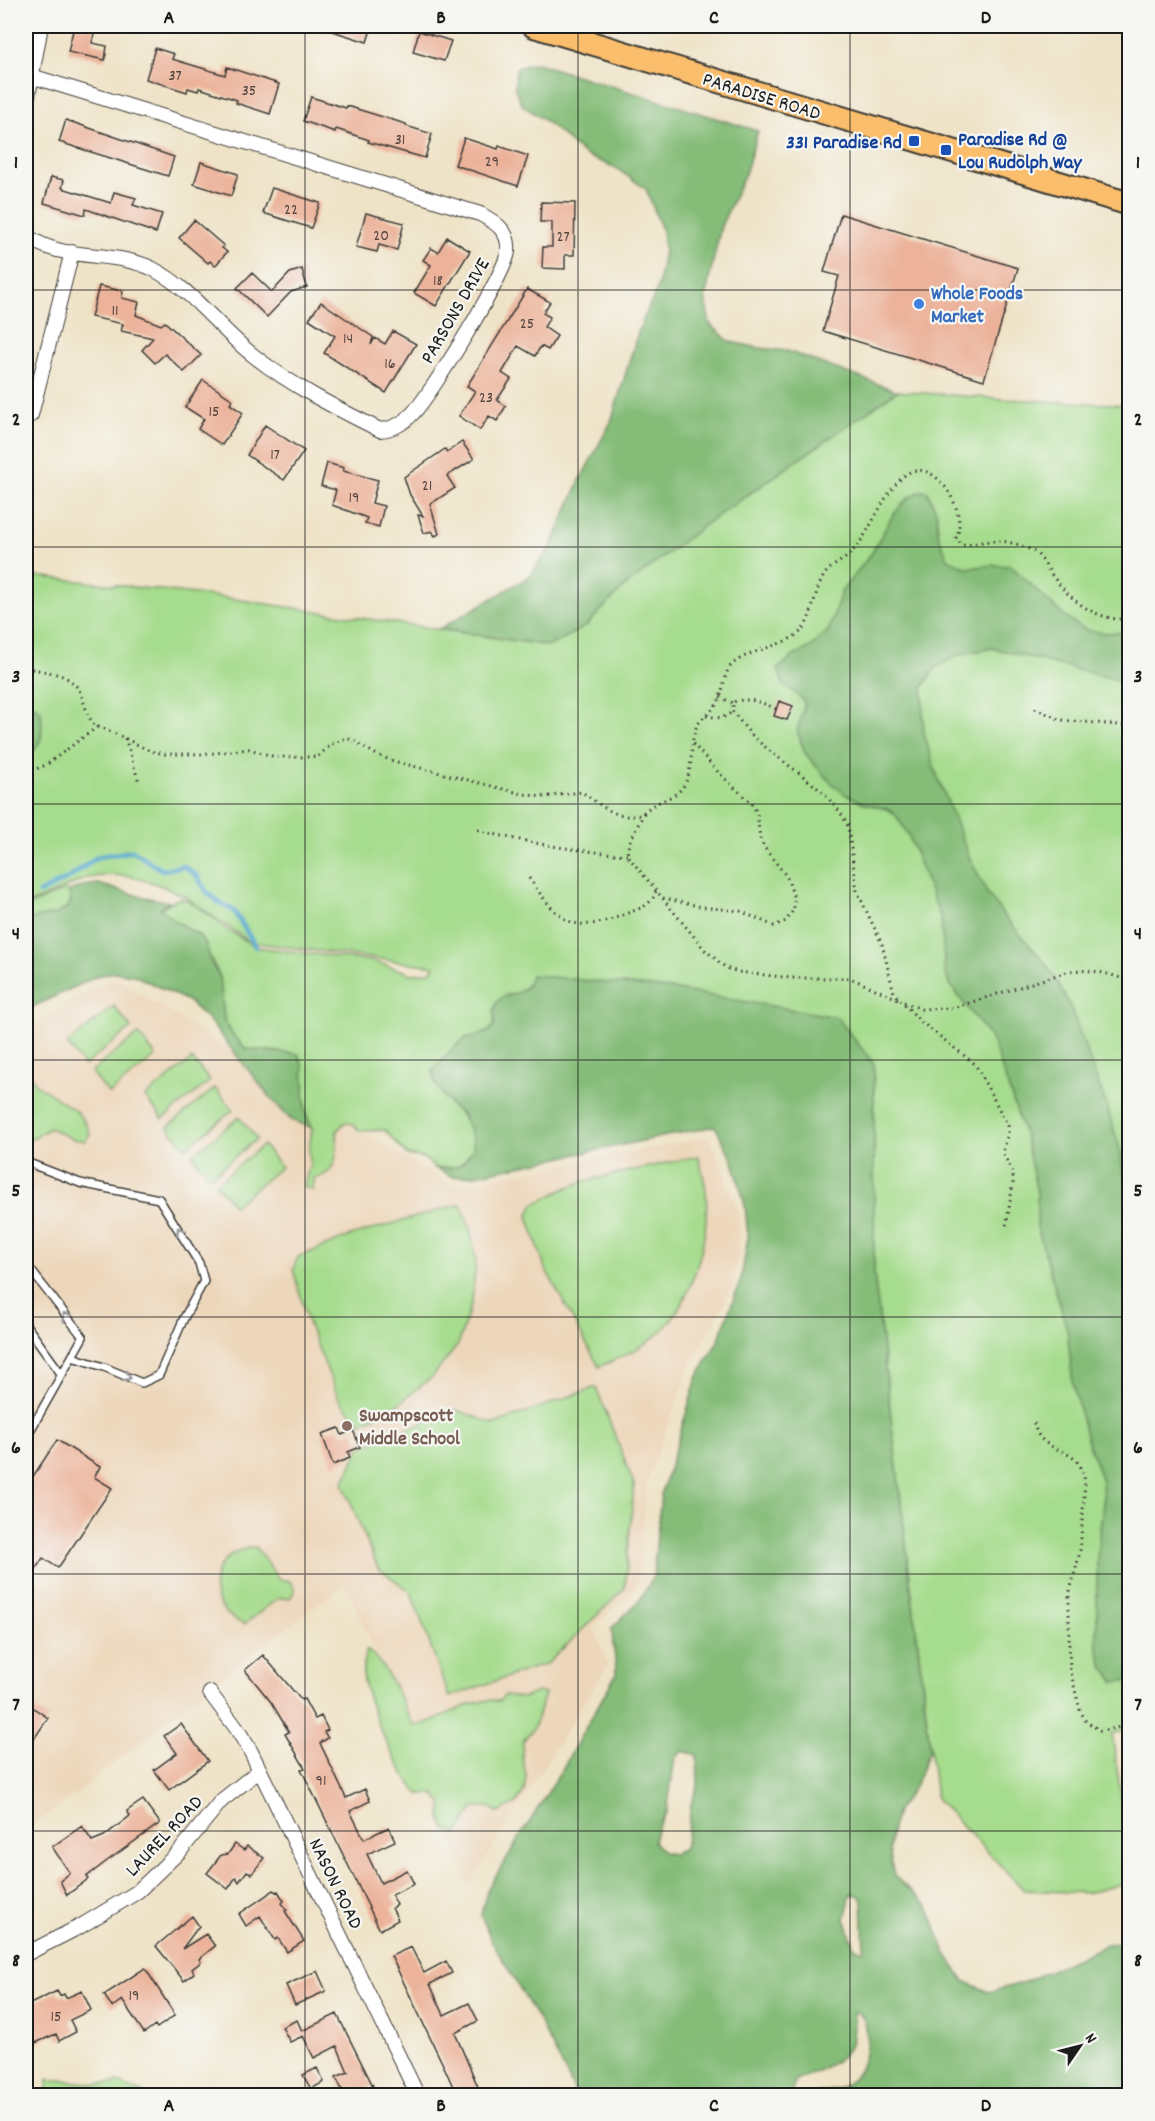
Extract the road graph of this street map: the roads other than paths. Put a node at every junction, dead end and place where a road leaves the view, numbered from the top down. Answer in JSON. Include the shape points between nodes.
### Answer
{"nodes":[{"id":1,"x":42,"y":26,"type":"edge"},
{"id":2,"x":534,"y":26,"type":"edge"},
{"id":3,"x":31,"y":76,"type":"junction"},
{"id":4,"x":26,"y":107,"type":"edge"},
{"id":5,"x":1130,"y":204,"type":"edge"},
{"id":6,"x":26,"y":235,"type":"edge"},
{"id":7,"x":72,"y":252,"type":"junction"},
{"id":8,"x":31,"y":415,"type":"dead end"},
{"id":9,"x":26,"y":1162,"type":"edge"},
{"id":10,"x":26,"y":1264,"type":"edge"},
{"id":11,"x":26,"y":1325,"type":"edge"},
{"id":12,"x":72,"y":1357,"type":"junction"},
{"id":13,"x":62,"y":1375,"type":"junction"},
{"id":14,"x":26,"y":1438,"type":"edge"},
{"id":15,"x":210,"y":1694,"type":"dead end"},
{"id":16,"x":260,"y":1770,"type":"junction"},
{"id":17,"x":26,"y":1954,"type":"edge"},
{"id":18,"x":418,"y":2096,"type":"edge"}],
"edges":[{"from":1,"to":3,"type":"street"},
{"from":2,"to":5,"type":"highway","name":"PARADISE ROAD"},
{"from":3,"to":4,"type":"street"},
{"from":3,"to":7,"type":"street","name":"PARSONS DRIVE","via":[[480,214],[494,221],[508,240],[508,253],[494,286],[419,407],[392,429],[380,430],[271,368],[186,292],[151,268]]},
{"from":6,"to":7,"type":"street","name":"PARSONS DRIVE","via":[[43,245]]},
{"from":7,"to":8,"type":"street"},
{"from":12,"to":9,"type":"lane","one_way":true,"via":[[142,1383],[159,1375],[204,1281],[199,1263],[159,1199],[80,1183]]},
{"from":12,"to":10,"type":"lane","one_way":true,"via":[[83,1337]]},
{"from":11,"to":13,"type":"lane"},
{"from":12,"to":13,"type":"lane"},
{"from":13,"to":14,"type":"lane"},
{"from":15,"to":16,"type":"street","name":"NASON ROAD","via":[[237,1729]]},
{"from":16,"to":17,"type":"street","name":"LAUREL ROAD","via":[[221,1802],[180,1851],[137,1892]]},
{"from":16,"to":18,"type":"street","name":"NASON ROAD"}]}
